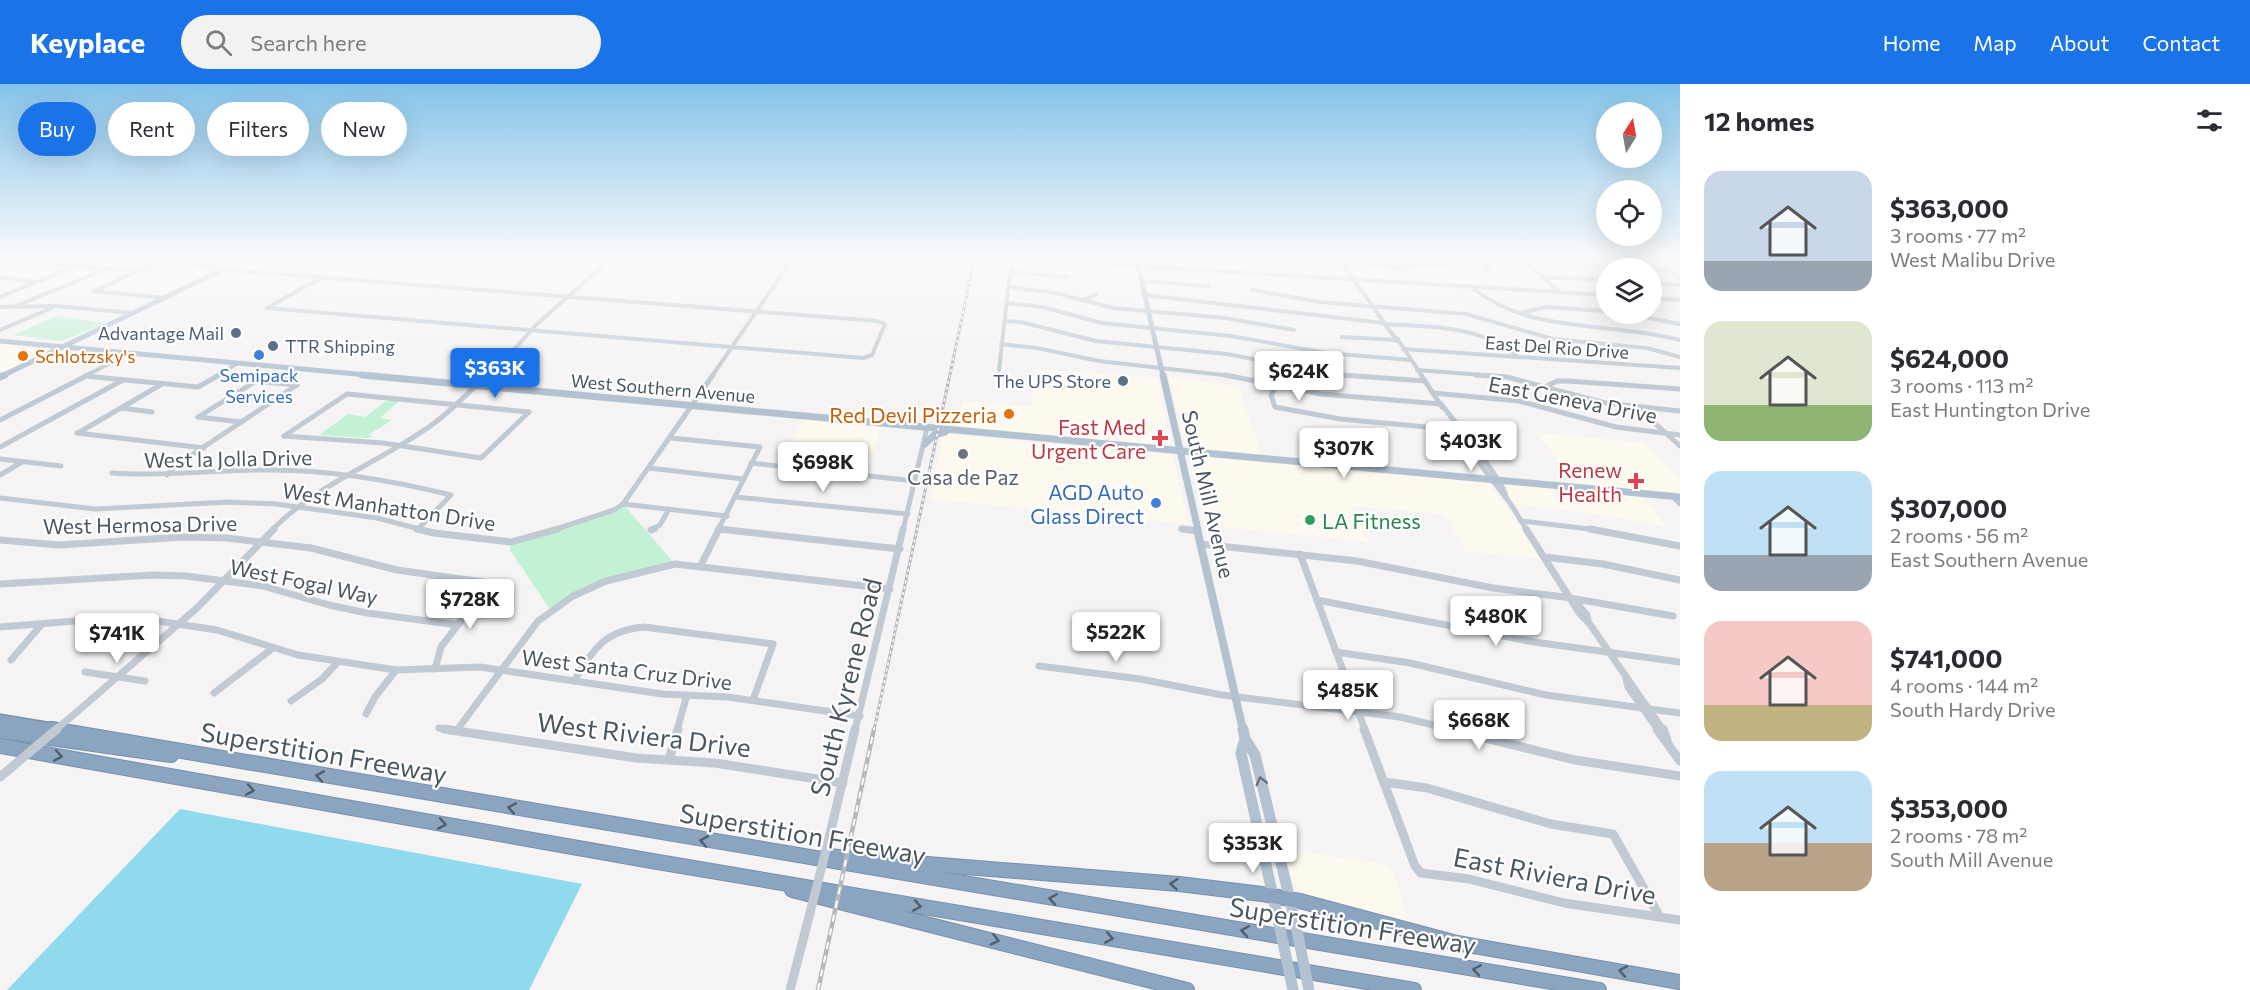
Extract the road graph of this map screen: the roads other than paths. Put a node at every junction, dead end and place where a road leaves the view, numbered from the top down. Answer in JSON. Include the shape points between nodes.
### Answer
{"nodes":[{"id":1,"x":33,"y":299,"type":"edge"},
{"id":2,"x":162,"y":299,"type":"edge"},
{"id":3,"x":283,"y":299,"type":"edge"},
{"id":4,"x":565,"y":299,"type":"edge"},
{"id":5,"x":599,"y":299,"type":"edge"},
{"id":6,"x":766,"y":299,"type":"edge"},
{"id":7,"x":1007,"y":299,"type":"edge"},
{"id":8,"x":1078,"y":299,"type":"edge"},
{"id":9,"x":1087,"y":299,"type":"edge"},
{"id":10,"x":1146,"y":299,"type":"edge"},
{"id":11,"x":1196,"y":299,"type":"edge"},
{"id":12,"x":1305,"y":299,"type":"edge"},
{"id":13,"x":1368,"y":299,"type":"edge"},
{"id":14,"x":1484,"y":299,"type":"edge"},
{"id":15,"x":1084,"y":301,"type":"junction"},
{"id":16,"x":1007,"y":303,"type":"junction"},
{"id":17,"x":56,"y":306,"type":"junction"},
{"id":18,"x":0,"y":307,"type":"edge"},
{"id":19,"x":1373,"y":307,"type":"junction"},
{"id":20,"x":12,"y":308,"type":"junction"},
{"id":21,"x":1596,"y":310,"type":"edge"},
{"id":22,"x":758,"y":311,"type":"junction"},
{"id":23,"x":1148,"y":311,"type":"junction"},
{"id":24,"x":135,"y":313,"type":"junction"},
{"id":25,"x":1520,"y":314,"type":"junction"},
{"id":26,"x":1662,"y":318,"type":"edge"},
{"id":27,"x":1005,"y":321,"type":"junction"},
{"id":28,"x":1385,"y":323,"type":"junction"},
{"id":29,"x":1655,"y":324,"type":"edge"},
{"id":30,"x":1680,"y":324,"type":"edge"},
{"id":31,"x":1152,"y":328,"type":"junction"},
{"id":32,"x":0,"y":330,"type":"edge"},
{"id":33,"x":531,"y":330,"type":"junction"},
{"id":34,"x":1294,"y":330,"type":"dead end"},
{"id":35,"x":1653,"y":333,"type":"junction"},
{"id":36,"x":1342,"y":337,"type":"dead end"},
{"id":37,"x":1397,"y":340,"type":"junction"},
{"id":38,"x":1680,"y":340,"type":"edge"},
{"id":39,"x":0,"y":341,"type":"edge"},
{"id":40,"x":1001,"y":344,"type":"junction"},
{"id":41,"x":64,"y":347,"type":"junction"},
{"id":42,"x":1156,"y":347,"type":"junction"},
{"id":43,"x":733,"y":348,"type":"junction"},
{"id":44,"x":1455,"y":348,"type":"dead end"},
{"id":45,"x":1403,"y":349,"type":"junction"},
{"id":46,"x":1057,"y":352,"type":"junction"},
{"id":47,"x":131,"y":353,"type":"junction"},
{"id":48,"x":1460,"y":353,"type":"junction"},
{"id":49,"x":1518,"y":357,"type":"junction"},
{"id":50,"x":1680,"y":357,"type":"edge"},
{"id":51,"x":1052,"y":358,"type":"dead end"},
{"id":52,"x":1411,"y":360,"type":"junction"},
{"id":53,"x":238,"y":363,"type":"junction"},
{"id":54,"x":1289,"y":366,"type":"dead end"},
{"id":55,"x":1161,"y":367,"type":"junction"},
{"id":56,"x":297,"y":368,"type":"junction"},
{"id":57,"x":1680,"y":368,"type":"edge"},
{"id":58,"x":999,"y":370,"type":"dead end"},
{"id":59,"x":1417,"y":370,"type":"junction"},
{"id":60,"x":1341,"y":375,"type":"dead end"},
{"id":61,"x":85,"y":376,"type":"junction"},
{"id":62,"x":0,"y":377,"type":"edge"},
{"id":63,"x":124,"y":380,"type":"junction"},
{"id":64,"x":1425,"y":381,"type":"junction"},
{"id":65,"x":275,"y":383,"type":"junction"},
{"id":66,"x":163,"y":384,"type":"junction"},
{"id":67,"x":475,"y":385,"type":"junction"},
{"id":68,"x":1277,"y":385,"type":"junction"},
{"id":69,"x":1547,"y":386,"type":"junction"},
{"id":70,"x":1680,"y":389,"type":"edge"},
{"id":71,"x":1433,"y":393,"type":"junction"},
{"id":72,"x":453,"y":405,"type":"junction"},
{"id":73,"x":1441,"y":405,"type":"junction"},
{"id":74,"x":692,"y":406,"type":"junction"},
{"id":75,"x":1638,"y":407,"type":"junction"},
{"id":76,"x":120,"y":408,"type":"junction"},
{"id":77,"x":1680,"y":411,"type":"edge"},
{"id":78,"x":152,"y":412,"type":"dead end"},
{"id":79,"x":1569,"y":416,"type":"junction"},
{"id":80,"x":0,"y":420,"type":"edge"},
{"id":81,"x":242,"y":422,"type":"junction"},
{"id":82,"x":1564,"y":422,"type":"dead end"},
{"id":83,"x":927,"y":428,"type":"junction"},
{"id":84,"x":952,"y":430,"type":"junction"},
{"id":85,"x":1459,"y":430,"type":"junction"},
{"id":86,"x":1666,"y":434,"type":"junction"},
{"id":87,"x":1680,"y":435,"type":"edge"},
{"id":88,"x":671,"y":438,"type":"junction"},
{"id":89,"x":925,"y":444,"type":"junction"},
{"id":90,"x":399,"y":445,"type":"junction"},
{"id":91,"x":1680,"y":446,"type":"edge"},
{"id":92,"x":0,"y":447,"type":"edge"},
{"id":93,"x":204,"y":447,"type":"junction"},
{"id":94,"x":1180,"y":452,"type":"junction"},
{"id":95,"x":0,"y":459,"type":"edge"},
{"id":96,"x":23,"y":462,"type":"junction"},
{"id":97,"x":751,"y":463,"type":"junction"},
{"id":98,"x":61,"y":466,"type":"dead end"},
{"id":99,"x":649,"y":468,"type":"junction"},
{"id":100,"x":112,"y":473,"type":"dead end"},
{"id":101,"x":0,"y":475,"type":"edge"},
{"id":102,"x":167,"y":475,"type":"junction"},
{"id":103,"x":344,"y":476,"type":"junction"},
{"id":104,"x":742,"y":479,"type":"junction"},
{"id":105,"x":1494,"y":480,"type":"junction"},
{"id":106,"x":915,"y":481,"type":"junction"},
{"id":107,"x":1676,"y":496,"type":"edge"},
{"id":108,"x":735,"y":497,"type":"junction"},
{"id":109,"x":1,"y":499,"type":"edge"},
{"id":110,"x":623,"y":504,"type":"junction"},
{"id":111,"x":1680,"y":504,"type":"edge"},
{"id":112,"x":298,"y":507,"type":"junction"},
{"id":113,"x":669,"y":509,"type":"junction"},
{"id":114,"x":908,"y":514,"type":"junction"},
{"id":115,"x":727,"y":516,"type":"junction"},
{"id":116,"x":1521,"y":521,"type":"junction"},
{"id":117,"x":418,"y":529,"type":"junction"},
{"id":118,"x":1182,"y":529,"type":"dead end"},
{"id":119,"x":651,"y":530,"type":"dead end"},
{"id":120,"x":719,"y":530,"type":"junction"},
{"id":121,"x":1198,"y":531,"type":"junction"},
{"id":122,"x":1,"y":540,"type":"edge"},
{"id":123,"x":259,"y":542,"type":"junction"},
{"id":124,"x":1201,"y":544,"type":"junction"},
{"id":125,"x":1680,"y":546,"type":"edge"},
{"id":126,"x":900,"y":549,"type":"junction"},
{"id":127,"x":1300,"y":555,"type":"junction"},
{"id":128,"x":1545,"y":557,"type":"junction"},
{"id":129,"x":701,"y":565,"type":"junction"},
{"id":130,"x":1680,"y":580,"type":"edge"},
{"id":131,"x":223,"y":581,"type":"junction"},
{"id":132,"x":0,"y":584,"type":"edge"},
{"id":133,"x":891,"y":588,"type":"junction"},
{"id":134,"x":1317,"y":600,"type":"junction"},
{"id":135,"x":1573,"y":600,"type":"junction"},
{"id":136,"x":1673,"y":616,"type":"dead end"},
{"id":137,"x":42,"y":623,"type":"junction"},
{"id":138,"x":179,"y":624,"type":"junction"},
{"id":139,"x":458,"y":625,"type":"junction"},
{"id":140,"x":0,"y":627,"type":"edge"},
{"id":141,"x":273,"y":648,"type":"junction"},
{"id":142,"x":1607,"y":651,"type":"junction"},
{"id":143,"x":1336,"y":652,"type":"junction"},
{"id":144,"x":11,"y":660,"type":"dead end"},
{"id":145,"x":338,"y":662,"type":"junction"},
{"id":146,"x":1680,"y":662,"type":"edge"},
{"id":147,"x":1039,"y":666,"type":"dead end"},
{"id":148,"x":435,"y":669,"type":"junction"},
{"id":149,"x":396,"y":670,"type":"junction"},
{"id":150,"x":501,"y":670,"type":"junction"},
{"id":151,"x":85,"y":672,"type":"dead end"},
{"id":152,"x":117,"y":677,"type":"junction"},
{"id":153,"x":145,"y":681,"type":"dead end"},
{"id":154,"x":574,"y":681,"type":"junction"},
{"id":155,"x":214,"y":693,"type":"dead end"},
{"id":156,"x":687,"y":695,"type":"junction"},
{"id":157,"x":1235,"y":696,"type":"junction"},
{"id":158,"x":753,"y":700,"type":"junction"},
{"id":159,"x":291,"y":701,"type":"dead end"},
{"id":160,"x":1646,"y":709,"type":"junction"},
{"id":161,"x":1358,"y":712,"type":"junction"},
{"id":162,"x":1680,"y":713,"type":"edge"},
{"id":163,"x":366,"y":714,"type":"dead end"},
{"id":164,"x":860,"y":716,"type":"junction"},
{"id":165,"x":0,"y":719,"type":"edge"},
{"id":166,"x":439,"y":728,"type":"dead end"},
{"id":167,"x":457,"y":730,"type":"junction"},
{"id":168,"x":0,"y":731,"type":"edge"},
{"id":169,"x":1245,"y":739,"type":"junction"},
{"id":170,"x":0,"y":746,"type":"edge"},
{"id":171,"x":669,"y":760,"type":"junction"},
{"id":172,"x":230,"y":761,"type":"junction"},
{"id":173,"x":1680,"y":761,"type":"edge"},
{"id":174,"x":1680,"y":776,"type":"edge"},
{"id":175,"x":0,"y":777,"type":"edge"},
{"id":176,"x":1384,"y":782,"type":"junction"},
{"id":177,"x":843,"y":783,"type":"junction"},
{"id":178,"x":762,"y":851,"type":"junction"},
{"id":179,"x":652,"y":861,"type":"junction"},
{"id":180,"x":1273,"y":896,"type":"junction"},
{"id":181,"x":1290,"y":899,"type":"junction"},
{"id":182,"x":1660,"y":917,"type":"junction"},
{"id":183,"x":1680,"y":920,"type":"edge"},
{"id":184,"x":1680,"y":982,"type":"edge"},
{"id":185,"x":790,"y":990,"type":"edge"},
{"id":186,"x":1187,"y":990,"type":"edge"},
{"id":187,"x":1293,"y":990,"type":"edge"},
{"id":188,"x":1309,"y":990,"type":"edge"},
{"id":189,"x":1414,"y":990,"type":"edge"},
{"id":190,"x":1599,"y":990,"type":"edge"}],
"edges":[{"from":1,"to":20,"type":"street"},
{"from":2,"to":24,"type":"main road"},
{"from":3,"to":33,"type":"street","via":[[267,308]]},
{"from":4,"to":33,"type":"street"},
{"from":5,"to":22,"type":"street"},
{"from":6,"to":22,"type":"street"},
{"from":7,"to":16,"type":"street"},
{"from":8,"to":15,"type":"street"},
{"from":9,"to":15,"type":"street"},
{"from":10,"to":23,"type":"main road","name":"South Mill Avenue"},
{"from":11,"to":28,"type":"street"},
{"from":12,"to":19,"type":"street"},
{"from":13,"to":19,"type":"street"},
{"from":14,"to":25,"type":"street"},
{"from":15,"to":23,"type":"street"},
{"from":16,"to":27,"type":"street"},
{"from":16,"to":31,"type":"street","via":[[1042,307],[1102,323]]},
{"from":17,"to":20,"type":"street"},
{"from":17,"to":24,"type":"street"},
{"from":17,"to":32,"type":"street"},
{"from":18,"to":20,"type":"street"},
{"from":19,"to":28,"type":"street"},
{"from":19,"to":50,"type":"street","via":[[1466,314],[1553,340],[1647,348]]},
{"from":21,"to":25,"type":"street","via":[[1546,308]]},
{"from":22,"to":43,"type":"street"},
{"from":22,"to":43,"type":"street","via":[[885,324],[868,358]]},
{"from":23,"to":31,"type":"main road","name":"South Mill Avenue"},
{"from":23,"to":34,"type":"street"},
{"from":24,"to":41,"type":"main road"},
{"from":25,"to":35,"type":"street","via":[[1565,324]]},
{"from":26,"to":30,"type":"street"},
{"from":27,"to":40,"type":"street"},
{"from":27,"to":42,"type":"street","via":[[1096,341]]},
{"from":28,"to":37,"type":"street"},
{"from":28,"to":49,"type":"street","via":[[1462,330],[1501,343]]},
{"from":29,"to":35,"type":"street"},
{"from":31,"to":42,"type":"main road","name":"South Mill Avenue"},
{"from":31,"to":52,"type":"street","via":[[1231,336],[1326,353]]},
{"from":33,"to":43,"type":"street"},
{"from":33,"to":67,"type":"street"},
{"from":35,"to":38,"type":"street"},
{"from":36,"to":37,"type":"street"},
{"from":37,"to":45,"type":"street"},
{"from":39,"to":41,"type":"main road","name":"West Southern Avenue"},
{"from":40,"to":46,"type":"street"},
{"from":40,"to":58,"type":"street"},
{"from":41,"to":47,"type":"main road","name":"West Southern Avenue"},
{"from":41,"to":62,"type":"main road"},
{"from":42,"to":54,"type":"street","via":[[1227,354]]},
{"from":42,"to":55,"type":"main road","name":"South Mill Avenue"},
{"from":43,"to":74,"type":"street"},
{"from":44,"to":48,"type":"street"},
{"from":45,"to":48,"type":"street","name":"East Del Rio Drive"},
{"from":45,"to":52,"type":"street"},
{"from":46,"to":51,"type":"street"},
{"from":46,"to":55,"type":"street"},
{"from":47,"to":53,"type":"main road","name":"West Southern Avenue"},
{"from":47,"to":61,"type":"street"},
{"from":48,"to":49,"type":"street","name":"East Del Rio Drive"},
{"from":49,"to":57,"type":"street","name":"East Del Rio Drive"},
{"from":52,"to":59,"type":"street"},
{"from":53,"to":56,"type":"main road","name":"West Southern Avenue"},
{"from":53,"to":66,"type":"street","via":[[198,387]]},
{"from":55,"to":68,"type":"street"},
{"from":55,"to":94,"type":"main road","name":"South Mill Avenue"},
{"from":56,"to":65,"type":"street"},
{"from":56,"to":67,"type":"main road","name":"West Southern Avenue"},
{"from":59,"to":64,"type":"street"},
{"from":59,"to":69,"type":"street","via":[[1507,377]]},
{"from":60,"to":64,"type":"street"},
{"from":61,"to":63,"type":"street"},
{"from":61,"to":80,"type":"street"},
{"from":63,"to":66,"type":"street"},
{"from":63,"to":92,"type":"street"},
{"from":64,"to":71,"type":"street"},
{"from":65,"to":81,"type":"street","via":[[297,385]]},
{"from":65,"to":81,"type":"street","via":[[256,381],[198,417]]},
{"from":66,"to":76,"type":"street"},
{"from":67,"to":72,"type":"street"},
{"from":67,"to":74,"type":"main road","name":"West Southern Avenue"},
{"from":68,"to":73,"type":"street","via":[[1321,394]]},
{"from":68,"to":85,"type":"street","via":[[1271,394],[1275,407],[1340,419]]},
{"from":69,"to":70,"type":"street","via":[[1568,381]]},
{"from":69,"to":75,"type":"street","via":[[1605,403]]},
{"from":71,"to":73,"type":"street"},
{"from":71,"to":79,"type":"street","name":"East Geneva Drive","via":[[1519,401]]},
{"from":72,"to":90,"type":"street"},
{"from":72,"to":90,"type":"street","via":[[529,412],[481,459]]},
{"from":72,"to":90,"type":"street","via":[[344,395],[284,436]]},
{"from":73,"to":85,"type":"street"},
{"from":74,"to":83,"type":"main road","name":"West Southern Avenue"},
{"from":74,"to":88,"type":"street"},
{"from":75,"to":77,"type":"street"},
{"from":75,"to":86,"type":"street"},
{"from":76,"to":78,"type":"street"},
{"from":76,"to":93,"type":"street","via":[[77,433]]},
{"from":79,"to":82,"type":"street"},
{"from":79,"to":86,"type":"street","name":"East Geneva Drive"},
{"from":81,"to":93,"type":"street"},
{"from":83,"to":84,"type":"main road","name":"West Southern Avenue"},
{"from":83,"to":89,"type":"street","name":"South Kyrene Road"},
{"from":84,"to":89,"type":"main road","via":[[934,435]]},
{"from":84,"to":94,"type":"main road","name":"West Southern Avenue"},
{"from":85,"to":105,"type":"street"},
{"from":86,"to":87,"type":"street","name":"East Geneva Drive"},
{"from":86,"to":91,"type":"street"},
{"from":88,"to":97,"type":"street","via":[[760,447]]},
{"from":88,"to":99,"type":"street"},
{"from":89,"to":106,"type":"street","name":"South Kyrene Road"},
{"from":90,"to":103,"type":"street"},
{"from":93,"to":102,"type":"street"},
{"from":94,"to":105,"type":"main road","name":"West Southern Avenue"},
{"from":94,"to":121,"type":"main road","name":"South Mill Avenue"},
{"from":95,"to":96,"type":"street"},
{"from":96,"to":98,"type":"street"},
{"from":96,"to":101,"type":"street"},
{"from":97,"to":104,"type":"street"},
{"from":97,"to":106,"type":"street"},
{"from":99,"to":104,"type":"street"},
{"from":99,"to":110,"type":"street"},
{"from":100,"to":102,"type":"street","name":"West la Jolla Drive"},
{"from":102,"to":103,"type":"street","name":"West la Jolla Drive","via":[[267,470]]},
{"from":103,"to":112,"type":"street"},
{"from":103,"to":117,"type":"street","name":"West la Jolla Drive","via":[[399,482],[451,495]]},
{"from":104,"to":108,"type":"street"},
{"from":105,"to":107,"type":"main road","name":"West Southern Avenue"},
{"from":105,"to":116,"type":"street"},
{"from":106,"to":114,"type":"street","name":"South Kyrene Road"},
{"from":107,"to":111,"type":"street"},
{"from":108,"to":114,"type":"street"},
{"from":108,"to":115,"type":"street"},
{"from":109,"to":112,"type":"street","name":"West Manhatton Drive","via":[[95,509],[237,502]]},
{"from":110,"to":113,"type":"street"},
{"from":110,"to":117,"type":"street","name":"West Manhatton Drive","via":[[520,541]]},
{"from":112,"to":117,"type":"street","name":"West Manhatton Drive","via":[[377,518]]},
{"from":112,"to":123,"type":"street"},
{"from":113,"to":115,"type":"street"},
{"from":113,"to":119,"type":"street","via":[[660,525]]},
{"from":114,"to":126,"type":"street","name":"South Kyrene Road"},
{"from":115,"to":120,"type":"street"},
{"from":116,"to":125,"type":"street","via":[[1582,527]]},
{"from":116,"to":128,"type":"street"},
{"from":118,"to":121,"type":"street"},
{"from":120,"to":126,"type":"street"},
{"from":120,"to":129,"type":"street"},
{"from":121,"to":124,"type":"main road","name":"South Mill Avenue"},
{"from":122,"to":123,"type":"street","name":"West Hermosa Drive","via":[[59,544],[184,537]]},
{"from":123,"to":131,"type":"street"},
{"from":123,"to":139,"type":"street","name":"West Hermosa Drive","via":[[311,548],[397,570],[490,583]]},
{"from":124,"to":127,"type":"street"},
{"from":124,"to":157,"type":"main road","name":"South Mill Avenue"},
{"from":126,"to":133,"type":"street","name":"South Kyrene Road"},
{"from":127,"to":134,"type":"street"},
{"from":127,"to":135,"type":"street","via":[[1369,563]]},
{"from":128,"to":130,"type":"street"},
{"from":128,"to":135,"type":"street"},
{"from":129,"to":133,"type":"street"},
{"from":129,"to":150,"type":"street","via":[[644,569],[566,600],[528,632]]},
{"from":131,"to":132,"type":"street","name":"West Fogal Way","via":[[153,575]]},
{"from":131,"to":138,"type":"street"},
{"from":131,"to":139,"type":"street","name":"West Fogal Way","via":[[264,586],[357,611]]},
{"from":133,"to":164,"type":"street","name":"South Kyrene Road"},
{"from":134,"to":142,"type":"street","via":[[1373,607],[1537,643]]},
{"from":134,"to":143,"type":"street"},
{"from":135,"to":136,"type":"street"},
{"from":135,"to":142,"type":"street"},
{"from":137,"to":138,"type":"street","name":"West Santa Cruz Drive","via":[[113,618]]},
{"from":137,"to":140,"type":"street","name":"West Santa Cruz Drive"},
{"from":137,"to":144,"type":"street"},
{"from":138,"to":141,"type":"street","name":"West Santa Cruz Drive","via":[[217,630]]},
{"from":138,"to":152,"type":"street"},
{"from":139,"to":148,"type":"street","via":[[441,647]]},
{"from":141,"to":145,"type":"street","name":"West Santa Cruz Drive"},
{"from":141,"to":155,"type":"street"},
{"from":142,"to":146,"type":"street"},
{"from":142,"to":160,"type":"street"},
{"from":143,"to":160,"type":"street","via":[[1410,663],[1537,694]]},
{"from":143,"to":161,"type":"street"},
{"from":145,"to":149,"type":"street","name":"West Santa Cruz Drive"},
{"from":145,"to":159,"type":"street"},
{"from":147,"to":157,"type":"street"},
{"from":148,"to":149,"type":"street","name":"West Santa Cruz Drive"},
{"from":148,"to":150,"type":"street","name":"West Santa Cruz Drive","via":[[461,666]]},
{"from":149,"to":163,"type":"street"},
{"from":150,"to":154,"type":"street","name":"West Santa Cruz Drive"},
{"from":150,"to":167,"type":"street"},
{"from":151,"to":152,"type":"street"},
{"from":152,"to":153,"type":"street"},
{"from":152,"to":175,"type":"street","bridge":true},
{"from":154,"to":156,"type":"street","name":"West Santa Cruz Drive"},
{"from":154,"to":158,"type":"street","via":[[597,646],[615,631],[644,627],[773,644]]},
{"from":156,"to":158,"type":"street","name":"West Santa Cruz Drive"},
{"from":156,"to":171,"type":"street"},
{"from":157,"to":161,"type":"street"},
{"from":157,"to":169,"type":"main road","name":"South Mill Avenue"},
{"from":158,"to":164,"type":"street","name":"West Santa Cruz Drive"},
{"from":160,"to":162,"type":"street"},
{"from":160,"to":173,"type":"street"},
{"from":161,"to":174,"type":"street","via":[[1412,720],[1575,760]]},
{"from":161,"to":176,"type":"street"},
{"from":164,"to":177,"type":"street","name":"South Kyrene Road"},
{"from":165,"to":172,"type":"highway","name":"Superstition Freeway"},
{"from":166,"to":167,"type":"street","name":"West Riviera Drive"},
{"from":167,"to":171,"type":"street","name":"West Riviera Drive"},
{"from":168,"to":172,"type":"highway","via":[[134,752]]},
{"from":169,"to":180,"type":"main road","name":"South Mill Avenue","via":[[1241,753]]},
{"from":181,"to":169,"type":"main road","name":"South Mill Avenue","one_way":true,"via":[[1255,755]]},
{"from":170,"to":179,"type":"highway","one_way":true},
{"from":171,"to":177,"type":"street","name":"West Riviera Drive","via":[[715,763]]},
{"from":178,"to":172,"type":"highway","name":"Superstition Freeway","one_way":true},
{"from":176,"to":182,"type":"street","via":[[1427,788],[1551,824],[1613,834]]},
{"from":176,"to":182,"type":"street","name":"East Riviera Drive","via":[[1421,873],[1471,878],[1550,900]]},
{"from":177,"to":185,"type":"street","name":"South Kyrene Road","bridge":true},
{"from":180,"to":178,"type":"highway","one_way":true,"via":[[1167,883]]},
{"from":190,"to":178,"type":"highway","name":"Superstition Freeway","one_way":true},
{"from":179,"to":186,"type":"highway","one_way":true,"via":[[842,901]]},
{"from":179,"to":189,"type":"highway","one_way":true},
{"from":180,"to":181,"type":"highway"},
{"from":180,"to":187,"type":"main road","name":"South Mill Avenue","bridge":true},
{"from":184,"to":181,"type":"highway","one_way":true,"via":[[1457,943]]},
{"from":181,"to":188,"type":"main road","name":"South Mill Avenue","bridge":true},
{"from":182,"to":183,"type":"street","name":"East Riviera Drive"}]}
